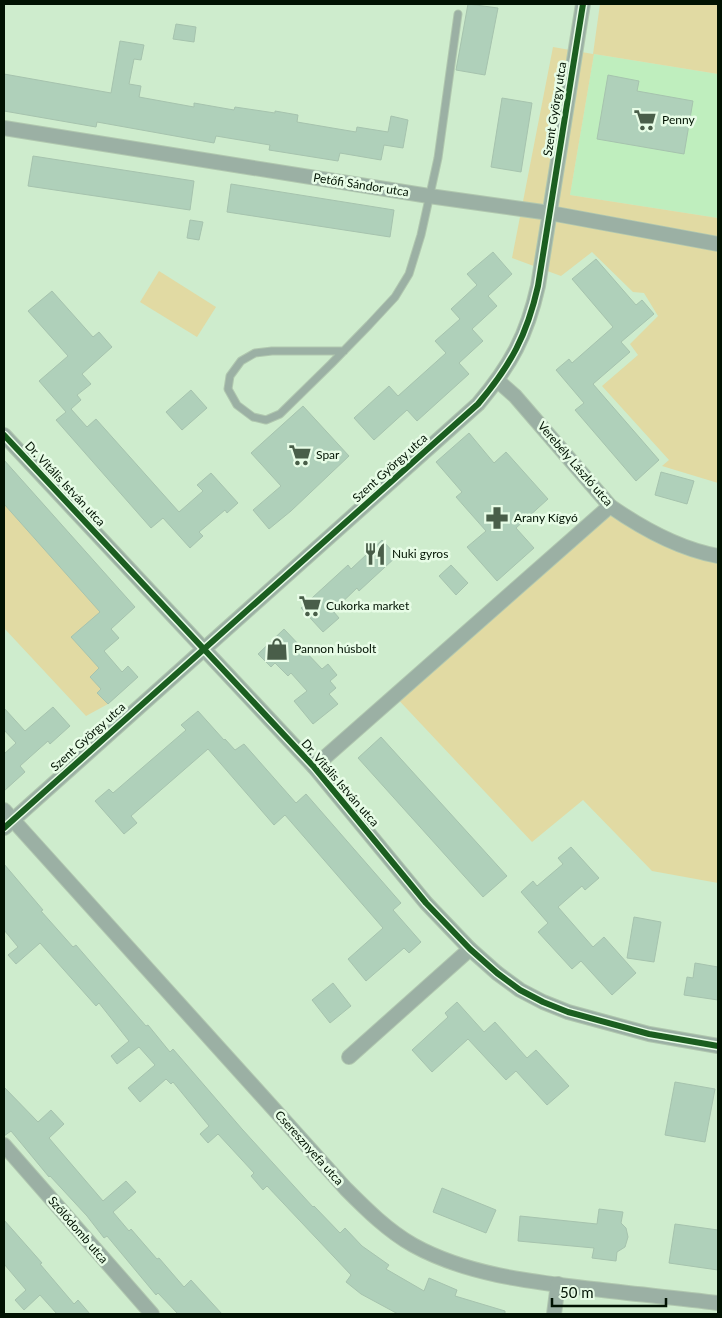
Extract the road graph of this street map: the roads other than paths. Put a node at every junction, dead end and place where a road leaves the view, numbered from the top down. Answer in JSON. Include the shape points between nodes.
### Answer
{"nodes":[{"id":1,"x":583,"y":4,"type":"edge"},
{"id":2,"x":458,"y":14,"type":"dead end"},
{"id":3,"x":4,"y":128,"type":"edge"},
{"id":4,"x":429,"y":196,"type":"junction"},
{"id":5,"x":550,"y":213,"type":"junction"},
{"id":6,"x":718,"y":244,"type":"edge"},
{"id":7,"x":344,"y":351,"type":"junction"},
{"id":8,"x":498,"y":381,"type":"junction"},
{"id":9,"x":4,"y":435,"type":"edge"},
{"id":10,"x":610,"y":506,"type":"junction"},
{"id":11,"x":718,"y":556,"type":"edge"},
{"id":12,"x":204,"y":649,"type":"junction"},
{"id":13,"x":314,"y":767,"type":"junction"},
{"id":14,"x":7,"y":820,"type":"edge"},
{"id":15,"x":470,"y":949,"type":"junction"},
{"id":16,"x":718,"y":1046,"type":"edge"},
{"id":17,"x":349,"y":1056,"type":"dead end"},
{"id":18,"x":4,"y":1145,"type":"edge"},
{"id":19,"x":558,"y":1284,"type":"junction"},
{"id":20,"x":718,"y":1303,"type":"edge"},
{"id":21,"x":152,"y":1314,"type":"edge"},
{"id":22,"x":554,"y":1314,"type":"edge"}],
"edges":[{"from":1,"to":5,"type":"street","name":"Szent György utca"},
{"from":2,"to":4,"type":"lane","via":[[438,158]]},
{"from":3,"to":4,"type":"street","name":"Petőfi Sándor utca"},
{"from":4,"to":5,"type":"street","name":"Petőfi Sándor utca"},
{"from":4,"to":7,"type":"lane","via":[[409,274],[394,297]]},
{"from":5,"to":6,"type":"street","name":"Petőfi Sándor utca"},
{"from":5,"to":8,"type":"street","name":"Szent György utca","via":[[532,314]]},
{"from":7,"to":7,"type":"lane","via":[[280,414],[266,420],[253,417],[236,405],[228,389],[230,376],[241,361],[255,353]]},
{"from":8,"to":10,"type":"street","name":"Verebély László utca","via":[[515,396]]},
{"from":8,"to":12,"type":"street","name":"Szent György utca","via":[[478,404]]},
{"from":9,"to":12,"type":"street","name":"Dr. Vitális István utca"},
{"from":10,"to":11,"type":"street","name":"Verebély László utca","via":[[676,544]]},
{"from":10,"to":13,"type":"street"},
{"from":12,"to":13,"type":"street","name":"Dr. Vitális István utca"},
{"from":12,"to":14,"type":"street","name":"Szent György utca"},
{"from":13,"to":15,"type":"street","name":"Dr. Vitális István utca","via":[[426,903]]},
{"from":14,"to":19,"type":"street","name":"Cseresznyefa utca","via":[[346,1189],[389,1228],[419,1248],[462,1266]]},
{"from":15,"to":16,"type":"street","name":"Dr. Vitális István utca","via":[[520,990],[568,1012],[649,1034]]},
{"from":15,"to":17,"type":"street"},
{"from":18,"to":21,"type":"street","name":"Szőlődomb utca"},
{"from":19,"to":20,"type":"street","name":"Cseresznyefa utca"},
{"from":19,"to":22,"type":"street"}]}
